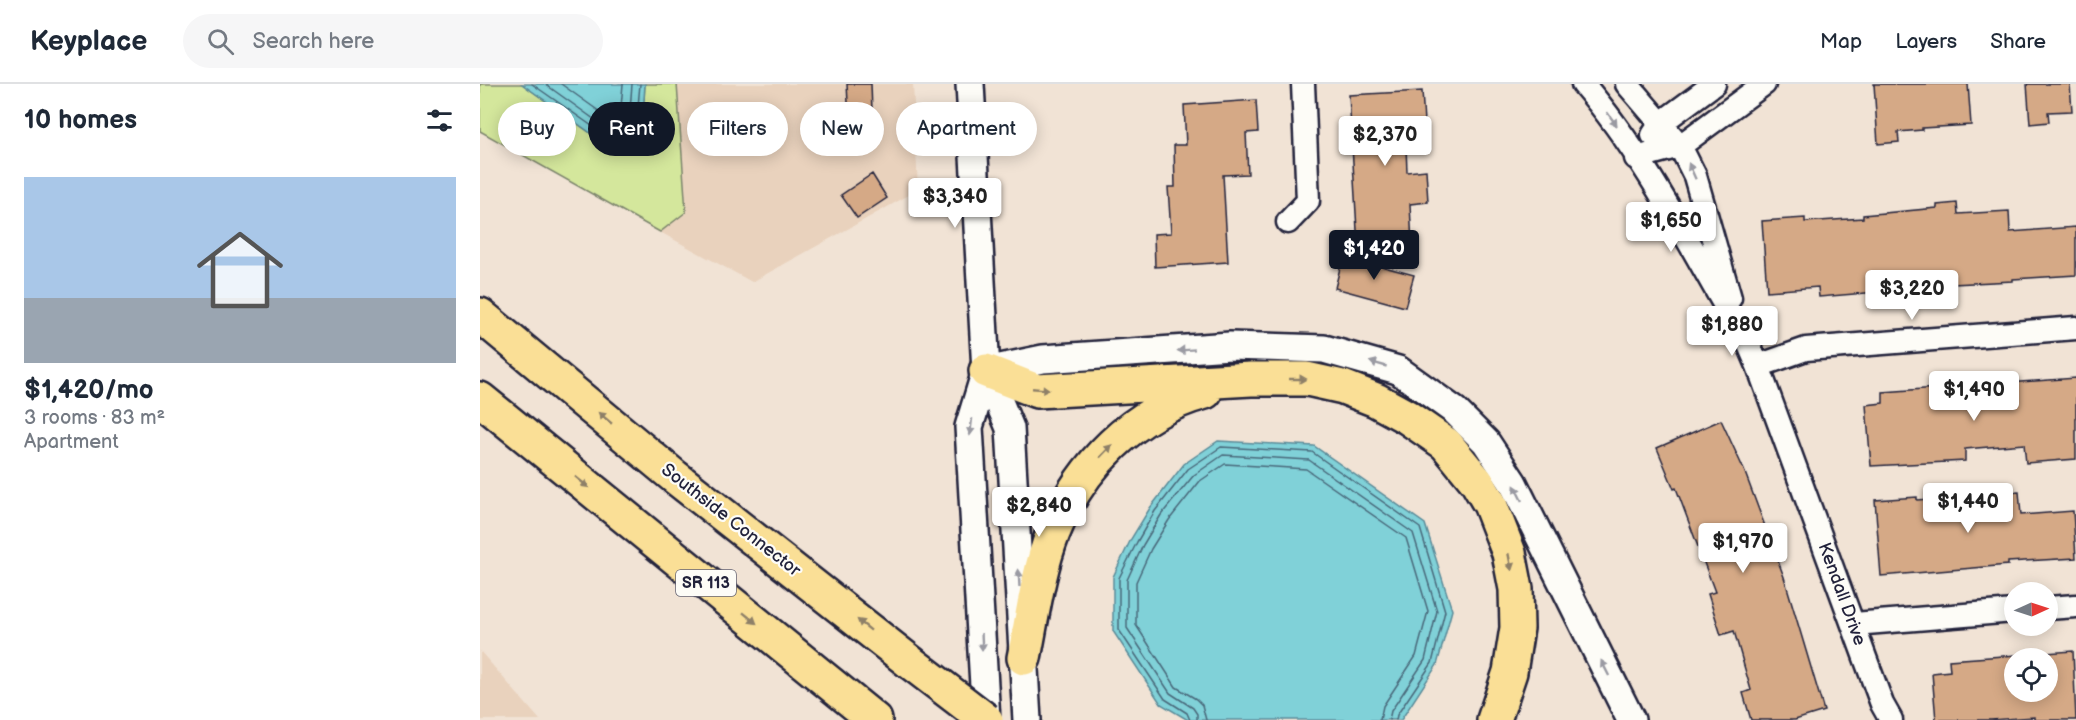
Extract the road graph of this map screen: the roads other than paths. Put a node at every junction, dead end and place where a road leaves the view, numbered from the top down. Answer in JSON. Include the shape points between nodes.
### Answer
{"nodes":[{"id":1,"x":970,"y":84,"type":"edge"},
{"id":2,"x":1303,"y":84,"type":"edge"},
{"id":3,"x":1583,"y":84,"type":"edge"},
{"id":4,"x":1627,"y":84,"type":"edge"},
{"id":5,"x":1714,"y":84,"type":"edge"},
{"id":6,"x":1764,"y":84,"type":"edge"},
{"id":7,"x":1661,"y":123,"type":"junction"},
{"id":8,"x":1680,"y":146,"type":"junction"},
{"id":9,"x":1636,"y":158,"type":"junction"},
{"id":10,"x":1288,"y":222,"type":"dead end"},
{"id":11,"x":480,"y":315,"type":"edge"},
{"id":12,"x":1738,"y":328,"type":"junction"},
{"id":13,"x":2076,"y":328,"type":"edge"},
{"id":14,"x":1758,"y":366,"type":"junction"},
{"id":15,"x":986,"y":371,"type":"junction"},
{"id":16,"x":1251,"y":380,"type":"junction"},
{"id":17,"x":480,"y":399,"type":"edge"},
{"id":18,"x":480,"y":412,"type":"edge"},
{"id":19,"x":537,"y":445,"type":"junction"},
{"id":20,"x":2076,"y":606,"type":"edge"},
{"id":21,"x":2058,"y":607,"type":"edge"},
{"id":22,"x":2004,"y":612,"type":"edge"},
{"id":23,"x":1854,"y":624,"type":"junction"},
{"id":24,"x":1024,"y":658,"type":"junction"},
{"id":25,"x":875,"y":720,"type":"edge"},
{"id":26,"x":986,"y":720,"type":"edge"},
{"id":27,"x":1027,"y":720,"type":"edge"},
{"id":28,"x":1494,"y":720,"type":"edge"},
{"id":29,"x":1631,"y":720,"type":"edge"},
{"id":30,"x":1891,"y":720,"type":"edge"}],
"edges":[{"from":1,"to":15,"type":"street"},
{"from":2,"to":10,"type":"street","via":[[1308,201]]},
{"from":3,"to":9,"type":"street","name":"Kendall Drive","one_way":true,"via":[[1612,119]]},
{"from":4,"to":7,"type":"street","name":"Kendall Drive"},
{"from":5,"to":7,"type":"street"},
{"from":6,"to":8,"type":"street"},
{"from":7,"to":8,"type":"street","name":"Kendall Drive"},
{"from":7,"to":9,"type":"street"},
{"from":8,"to":9,"type":"street"},
{"from":12,"to":8,"type":"street","name":"Kendall Drive","one_way":true,"via":[[1695,176]]},
{"from":9,"to":12,"type":"street","name":"Kendall Drive"},
{"from":26,"to":11,"type":"highway","name":"Southside Connector","one_way":true,"bridge":true,"via":[[675,477]]},
{"from":12,"to":14,"type":"street","name":"Kendall Drive"},
{"from":13,"to":14,"type":"street","via":[[1806,349]]},
{"from":14,"to":23,"type":"street","name":"Kendall Drive"},
{"from":15,"to":16,"type":"highway","one_way":true,"via":[[1036,391]]},
{"from":24,"to":15,"type":"street","one_way":true,"via":[[1010,428]]},
{"from":15,"to":26,"type":"street","one_way":true,"via":[[969,427]]},
{"from":29,"to":15,"type":"street","one_way":true,"via":[[1503,466],[1455,411],[1398,370],[1324,349],[1230,346],[1043,359]]},
{"from":24,"to":16,"type":"highway","one_way":true,"via":[[1052,534],[1088,470],[1154,412],[1188,396]]},
{"from":16,"to":28,"type":"highway","one_way":true,"via":[[1307,379],[1376,400],[1446,444],[1477,482],[1509,553],[1516,589],[1517,628],[1510,672]]},
{"from":17,"to":19,"type":"highway","number":"SR 113"},
{"from":18,"to":19,"type":"highway"},
{"from":19,"to":25,"type":"highway","number":"SR 113","one_way":true},
{"from":20,"to":21,"type":"street"},
{"from":22,"to":23,"type":"street"},
{"from":23,"to":30,"type":"street","name":"Kendall Drive"},
{"from":24,"to":27,"type":"street"}]}
